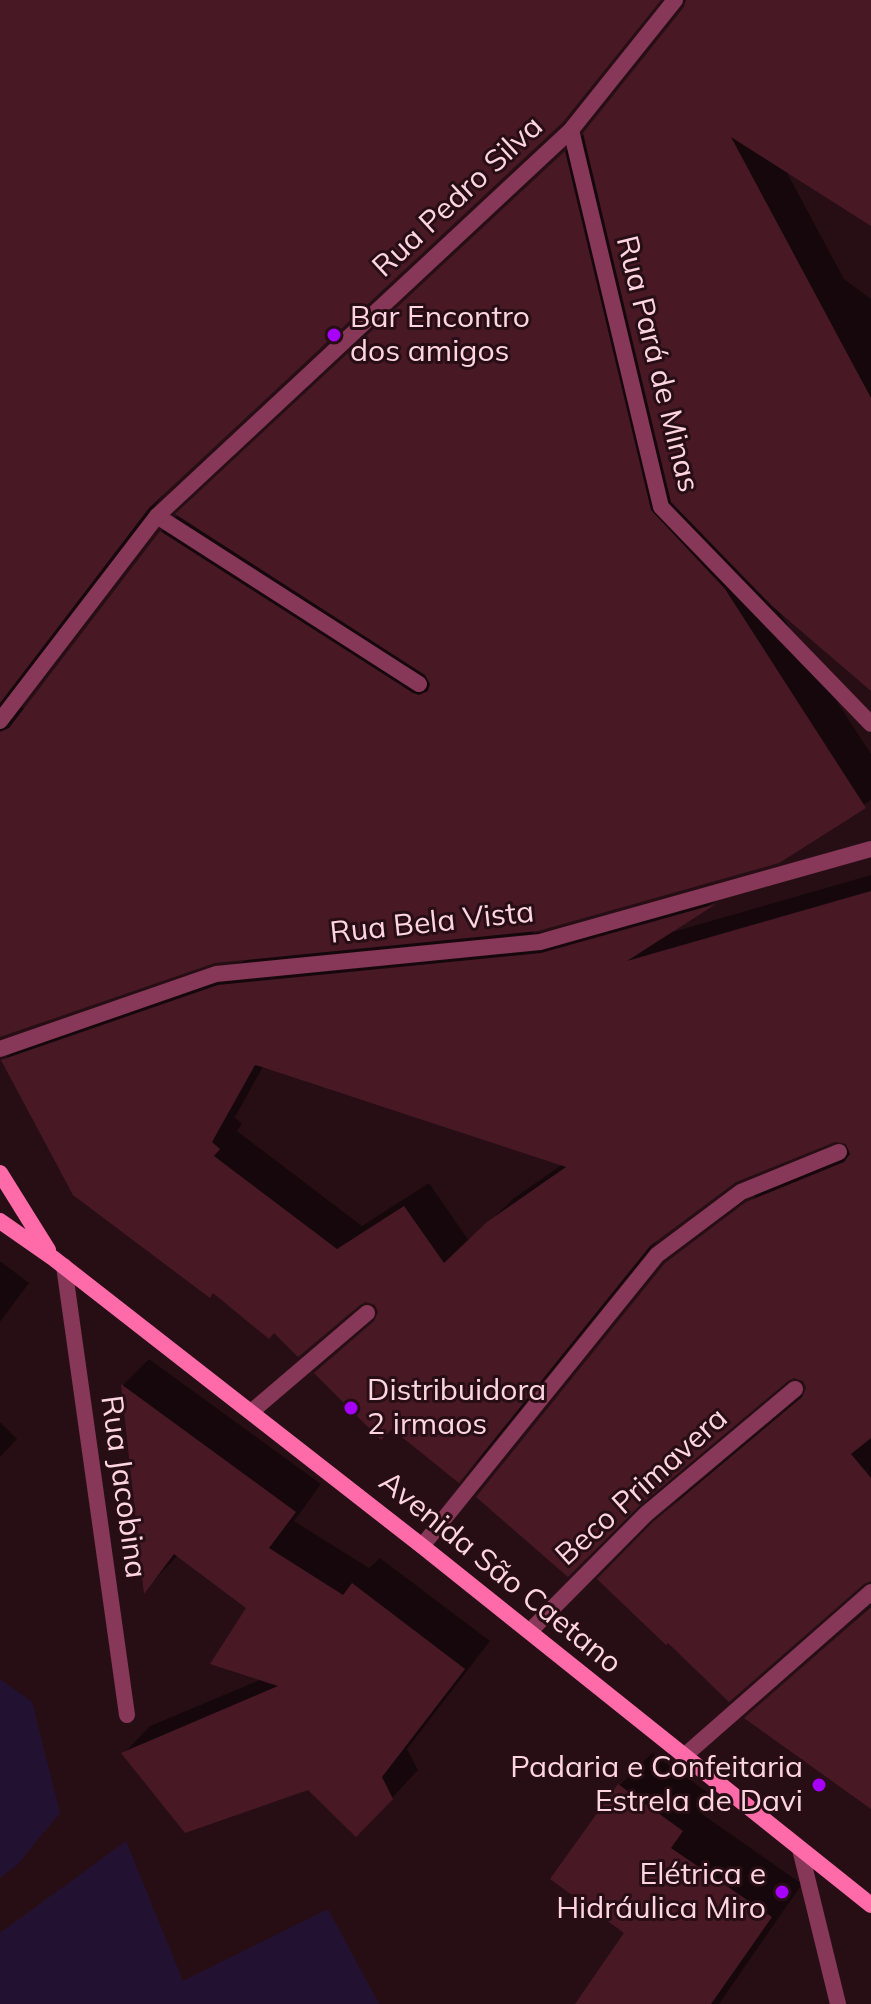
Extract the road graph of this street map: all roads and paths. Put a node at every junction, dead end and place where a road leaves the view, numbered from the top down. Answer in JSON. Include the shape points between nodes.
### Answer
{"nodes":[{"id":1,"x":675,"y":0,"type":"edge"},
{"id":2,"x":571,"y":130,"type":"junction"},
{"id":3,"x":157,"y":516,"type":"junction"},
{"id":4,"x":419,"y":684,"type":"dead end"},
{"id":5,"x":0,"y":721,"type":"edge"},
{"id":6,"x":871,"y":724,"type":"edge"},
{"id":7,"x":871,"y":849,"type":"edge"},
{"id":8,"x":0,"y":1049,"type":"edge"},
{"id":9,"x":839,"y":1152,"type":"dead end"},
{"id":10,"x":0,"y":1173,"type":"edge"},
{"id":11,"x":0,"y":1221,"type":"edge"},
{"id":12,"x":58,"y":1262,"type":"junction"},
{"id":13,"x":367,"y":1313,"type":"dead end"},
{"id":14,"x":795,"y":1389,"type":"dead end"},
{"id":15,"x":251,"y":1412,"type":"junction"},
{"id":16,"x":422,"y":1546,"type":"junction"},
{"id":17,"x":871,"y":1592,"type":"edge"},
{"id":18,"x":530,"y":1631,"type":"junction"},
{"id":19,"x":127,"y":1715,"type":"dead end"},
{"id":20,"x":683,"y":1757,"type":"junction"},
{"id":21,"x":800,"y":1849,"type":"junction"},
{"id":22,"x":871,"y":1905,"type":"edge"},
{"id":23,"x":838,"y":2004,"type":"edge"}],
"edges":[{"from":1,"to":2,"type":"street","name":"Rua Pedro Silva"},
{"from":2,"to":3,"type":"street","name":"Rua Pedro Silva"},
{"from":2,"to":6,"type":"street","name":"Rua Pará de Minas","via":[[661,507]]},
{"from":3,"to":4,"type":"street"},
{"from":3,"to":5,"type":"street","name":"Rua Pedro Silva"},
{"from":7,"to":8,"type":"street","name":"Rua Bela Vista","via":[[540,942],[216,974]]},
{"from":9,"to":16,"type":"street","via":[[741,1192],[657,1255]]},
{"from":10,"to":12,"type":"street"},
{"from":11,"to":12,"type":"street","name":"Avenida São Caetano"},
{"from":12,"to":15,"type":"street","name":"Avenida São Caetano"},
{"from":12,"to":19,"type":"street","name":"Rua Jacobina"},
{"from":13,"to":15,"type":"street"},
{"from":14,"to":18,"type":"street","name":"Beco Primavera","via":[[646,1514]]},
{"from":15,"to":16,"type":"street","name":"Avenida São Caetano"},
{"from":16,"to":18,"type":"street","name":"Avenida São Caetano"},
{"from":17,"to":20,"type":"street"},
{"from":18,"to":20,"type":"street","name":"Avenida São Caetano"},
{"from":20,"to":21,"type":"street","name":"Avenida São Caetano"},
{"from":21,"to":22,"type":"street","name":"Avenida São Caetano"},
{"from":21,"to":23,"type":"street"}]}
